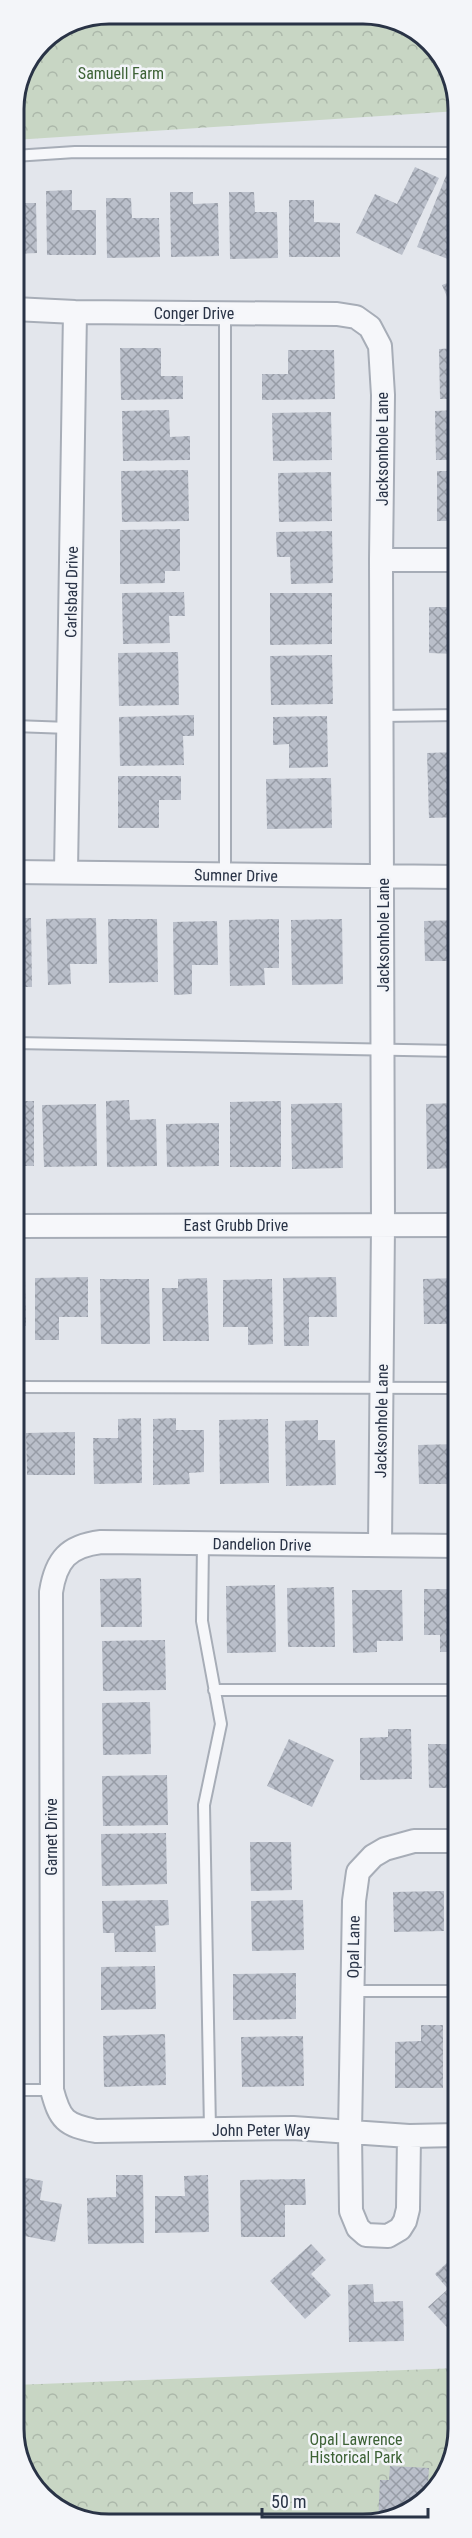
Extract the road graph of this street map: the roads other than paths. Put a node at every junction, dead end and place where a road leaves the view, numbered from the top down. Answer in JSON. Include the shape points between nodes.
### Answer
{"nodes":[{"id":1,"x":448,"y":153,"type":"edge"},
{"id":2,"x":24,"y":155,"type":"edge"},
{"id":3,"x":24,"y":309,"type":"edge"},
{"id":4,"x":75,"y":312,"type":"junction"},
{"id":5,"x":225,"y":313,"type":"junction"},
{"id":6,"x":370,"y":327,"type":"joint"},
{"id":7,"x":381,"y":560,"type":"junction"},
{"id":8,"x":448,"y":560,"type":"edge"},
{"id":9,"x":448,"y":715,"type":"edge"},
{"id":10,"x":382,"y":716,"type":"junction"},
{"id":11,"x":24,"y":726,"type":"edge"},
{"id":12,"x":69,"y":728,"type":"junction"},
{"id":13,"x":66,"y":871,"type":"junction"},
{"id":14,"x":24,"y":872,"type":"edge"},
{"id":15,"x":225,"y":874,"type":"junction"},
{"id":16,"x":448,"y":877,"type":"edge"},
{"id":17,"x":383,"y":878,"type":"junction"},
{"id":18,"x":24,"y":1043,"type":"edge"},
{"id":19,"x":383,"y":1051,"type":"junction"},
{"id":20,"x":448,"y":1051,"type":"edge"},
{"id":21,"x":383,"y":1225,"type":"junction"},
{"id":22,"x":448,"y":1225,"type":"edge"},
{"id":23,"x":24,"y":1226,"type":"edge"},
{"id":24,"x":24,"y":1387,"type":"edge"},
{"id":25,"x":382,"y":1388,"type":"junction"},
{"id":26,"x":448,"y":1388,"type":"edge"},
{"id":27,"x":203,"y":1543,"type":"junction"},
{"id":28,"x":380,"y":1545,"type":"junction"},
{"id":29,"x":448,"y":1546,"type":"edge"},
{"id":30,"x":68,"y":1553,"type":"joint"},
{"id":31,"x":214,"y":1690,"type":"junction"},
{"id":32,"x":448,"y":1690,"type":"edge"},
{"id":33,"x":448,"y":1841,"type":"edge"},
{"id":34,"x":353,"y":1991,"type":"junction"},
{"id":35,"x":448,"y":1991,"type":"edge"},
{"id":36,"x":24,"y":2090,"type":"edge"},
{"id":37,"x":52,"y":2090,"type":"junction"},
{"id":38,"x":66,"y":2122,"type":"joint"},
{"id":39,"x":210,"y":2129,"type":"junction"},
{"id":40,"x":350,"y":2133,"type":"junction"},
{"id":41,"x":448,"y":2135,"type":"edge"},
{"id":42,"x":409,"y":2136,"type":"junction"}],
"edges":[{"from":1,"to":2,"type":"lane","via":[[75,152]]},
{"from":3,"to":4,"type":"street","name":"Conger Drive"},
{"from":4,"to":5,"type":"street","name":"Conger Drive"},
{"from":4,"to":12,"type":"street","name":"Carlsbad Drive"},
{"from":5,"to":6,"type":"street","name":"Conger Drive","via":[[337,314],[356,317]]},
{"from":5,"to":15,"type":"lane"},
{"from":6,"to":7,"type":"street","name":"Jacksonhole Lane","via":[[380,346],[383,395]]},
{"from":7,"to":8,"type":"street"},
{"from":7,"to":10,"type":"street","name":"Jacksonhole Lane"},
{"from":9,"to":10,"type":"lane"},
{"from":10,"to":17,"type":"street","name":"Jacksonhole Lane"},
{"from":11,"to":12,"type":"lane"},
{"from":12,"to":13,"type":"street","name":"Carlsbad Drive"},
{"from":13,"to":14,"type":"street","name":"Sumner Drive"},
{"from":13,"to":15,"type":"street","name":"Sumner Drive"},
{"from":15,"to":17,"type":"street","name":"Sumner Drive"},
{"from":16,"to":17,"type":"street","name":"Sumner Drive"},
{"from":17,"to":19,"type":"street","name":"Jacksonhole Lane"},
{"from":18,"to":19,"type":"lane"},
{"from":19,"to":20,"type":"lane"},
{"from":19,"to":21,"type":"street","name":"Jacksonhole Lane"},
{"from":21,"to":22,"type":"street","name":"East Grubb Drive"},
{"from":21,"to":23,"type":"street","name":"East Grubb Drive"},
{"from":21,"to":25,"type":"street","name":"Jacksonhole Lane"},
{"from":24,"to":25,"type":"lane"},
{"from":25,"to":26,"type":"lane"},
{"from":25,"to":28,"type":"street","name":"Jacksonhole Lane"},
{"from":27,"to":28,"type":"street","name":"Dandelion Drive"},
{"from":27,"to":30,"type":"street","name":"Dandelion Drive","via":[[101,1542]]},
{"from":27,"to":31,"type":"lane","via":[[202,1621]]},
{"from":28,"to":29,"type":"street","name":"Dandelion Drive"},
{"from":30,"to":37,"type":"street","name":"Garnet Drive","via":[[59,1564],[51,1592]]},
{"from":31,"to":32,"type":"lane"},
{"from":31,"to":39,"type":"lane","via":[[221,1724],[204,1806]]},
{"from":33,"to":34,"type":"street","name":"Opal Lane","via":[[396,1844],[373,1857],[358,1872]]},
{"from":34,"to":35,"type":"lane"},
{"from":34,"to":40,"type":"street","name":"Opal Lane"},
{"from":36,"to":37,"type":"lane"},
{"from":37,"to":38,"type":"street","name":"Garnet Drive"},
{"from":38,"to":39,"type":"street","name":"John Peter Way","via":[[96,2131]]},
{"from":39,"to":40,"type":"street","name":"John Peter Way","via":[[294,2128]]},
{"from":40,"to":42,"type":"street","name":"John Peter Way"},
{"from":40,"to":42,"type":"street","name":"Opal Lane","via":[[351,2211],[358,2228],[366,2235],[376,2236],[395,2234],[405,2221]]},
{"from":41,"to":42,"type":"street","name":"John Peter Way"}]}
